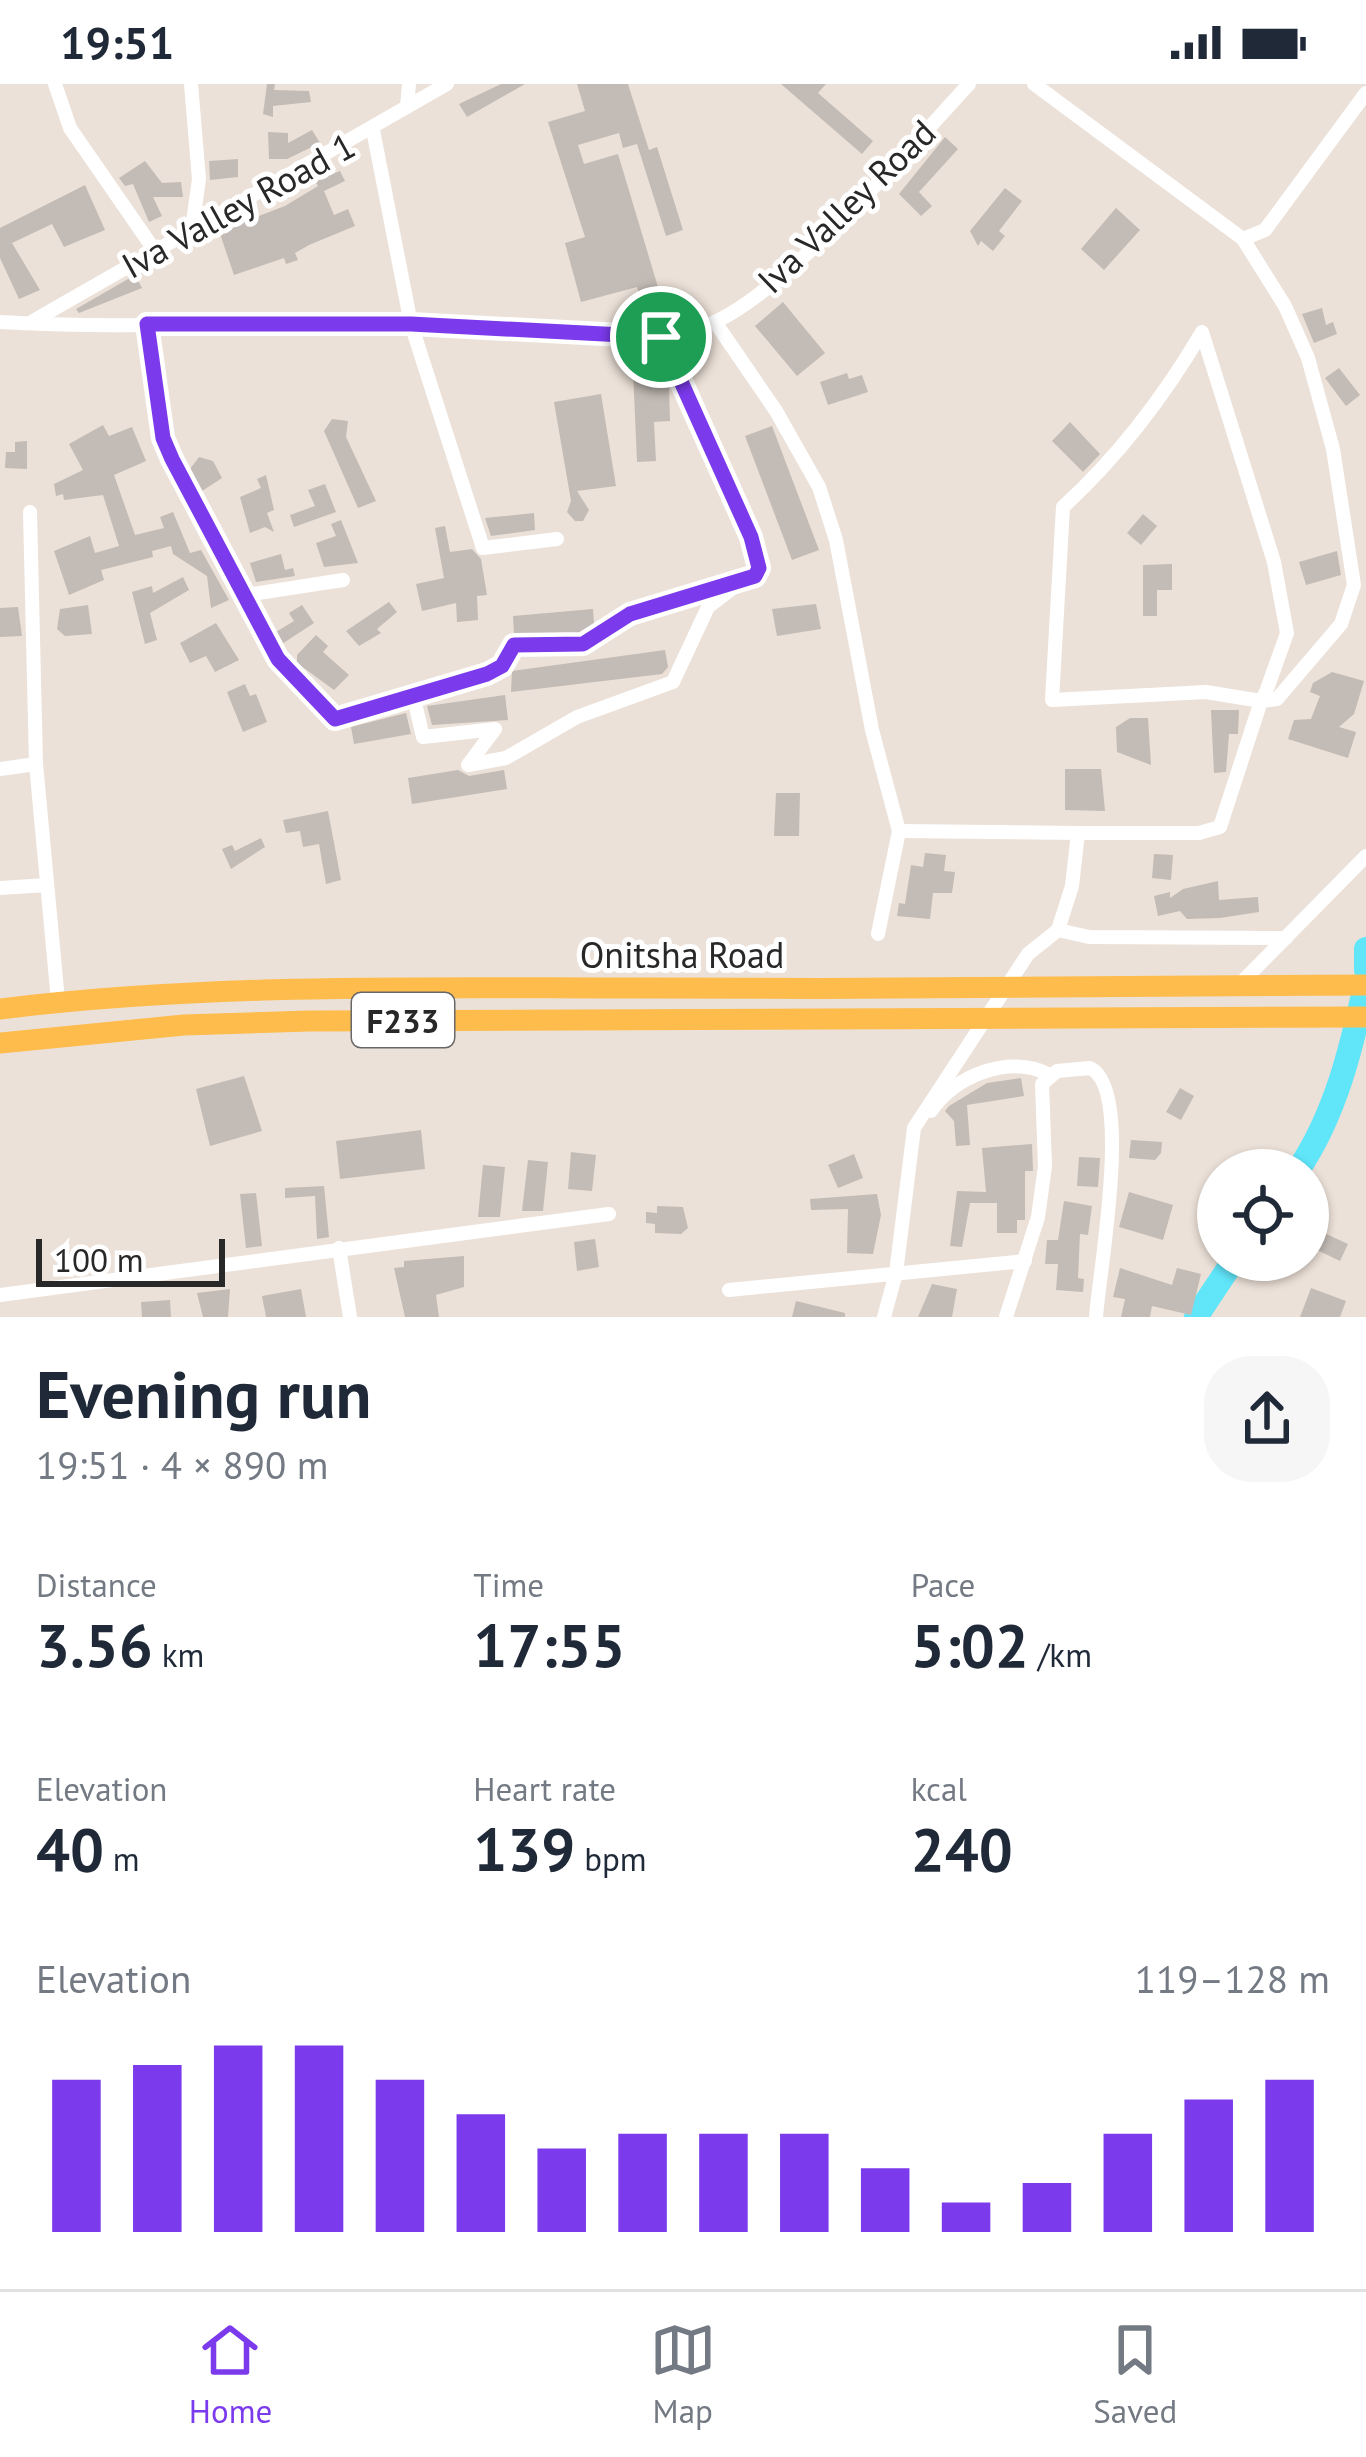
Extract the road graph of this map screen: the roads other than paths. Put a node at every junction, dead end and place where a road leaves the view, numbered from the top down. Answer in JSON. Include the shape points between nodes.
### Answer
{"nodes":[{"id":1,"x":55,"y":84,"type":"edge"},
{"id":2,"x":191,"y":84,"type":"edge"},
{"id":3,"x":409,"y":84,"type":"edge"},
{"id":4,"x":447,"y":84,"type":"edge"},
{"id":5,"x":968,"y":84,"type":"edge"},
{"id":6,"x":1034,"y":84,"type":"edge"},
{"id":7,"x":1366,"y":94,"type":"edge"},
{"id":8,"x":407,"y":106,"type":"junction"},
{"id":9,"x":373,"y":130,"type":"junction"},
{"id":10,"x":193,"y":229,"type":"junction"},
{"id":11,"x":1243,"y":238,"type":"junction"},
{"id":12,"x":155,"y":250,"type":"junction"},
{"id":13,"x":0,"y":322,"type":"edge"},
{"id":14,"x":715,"y":322,"type":"junction"},
{"id":15,"x":28,"y":324,"type":"junction"},
{"id":16,"x":147,"y":324,"type":"junction"},
{"id":17,"x":411,"y":324,"type":"junction"},
{"id":18,"x":661,"y":337,"type":"junction"},
{"id":19,"x":30,"y":512,"type":"dead end"},
{"id":20,"x":557,"y":539,"type":"dead end"},
{"id":21,"x":755,"y":576,"type":"junction"},
{"id":22,"x":343,"y":580,"type":"dead end"},
{"id":23,"x":245,"y":595,"type":"junction"},
{"id":24,"x":414,"y":699,"type":"junction"},
{"id":25,"x":1262,"y":701,"type":"junction"},
{"id":26,"x":37,"y":764,"type":"junction"},
{"id":27,"x":0,"y":770,"type":"edge"},
{"id":28,"x":899,"y":831,"type":"junction"},
{"id":29,"x":1078,"y":833,"type":"junction"},
{"id":30,"x":1366,"y":856,"type":"edge"},
{"id":31,"x":47,"y":884,"type":"junction"},
{"id":32,"x":0,"y":888,"type":"edge"},
{"id":33,"x":1058,"y":930,"type":"junction"},
{"id":34,"x":878,"y":934,"type":"dead end"},
{"id":35,"x":1286,"y":938,"type":"junction"},
{"id":36,"x":1366,"y":985,"type":"edge"},
{"id":37,"x":1238,"y":986,"type":"junction"},
{"id":38,"x":58,"y":1001,"type":"junction"},
{"id":39,"x":0,"y":1009,"type":"edge"},
{"id":40,"x":1366,"y":1017,"type":"edge"},
{"id":41,"x":0,"y":1042,"type":"edge"},
{"id":42,"x":1045,"y":1079,"type":"junction"},
{"id":43,"x":914,"y":1128,"type":"junction"},
{"id":44,"x":609,"y":1214,"type":"dead end"},
{"id":45,"x":339,"y":1248,"type":"junction"},
{"id":46,"x":1025,"y":1261,"type":"junction"},
{"id":47,"x":896,"y":1274,"type":"junction"},
{"id":48,"x":729,"y":1290,"type":"dead end"},
{"id":49,"x":0,"y":1295,"type":"edge"},
{"id":50,"x":350,"y":1317,"type":"edge"},
{"id":51,"x":884,"y":1317,"type":"edge"},
{"id":52,"x":1006,"y":1317,"type":"edge"},
{"id":53,"x":1096,"y":1317,"type":"edge"}],
"edges":[{"from":1,"to":12,"type":"street","via":[[70,128]]},
{"from":2,"to":10,"type":"street","via":[[200,178]]},
{"from":3,"to":8,"type":"street"},
{"from":4,"to":8,"type":"street","name":"Iva Valley Road 1"},
{"from":5,"to":14,"type":"street","name":"Iva Valley Road","via":[[791,264]]},
{"from":6,"to":11,"type":"street"},
{"from":7,"to":11,"type":"street","via":[[1265,230]]},
{"from":8,"to":9,"type":"street","name":"Iva Valley Road 1"},
{"from":9,"to":10,"type":"street","name":"Iva Valley Road 1"},
{"from":9,"to":17,"type":"street"},
{"from":10,"to":12,"type":"street","name":"Iva Valley Road 1"},
{"from":11,"to":25,"type":"street","via":[[1308,358],[1354,577],[1341,624],[1277,699]]},
{"from":12,"to":15,"type":"street","name":"Iva Valley Road 1"},
{"from":13,"to":15,"type":"street","name":"Iva Valley Road"},
{"from":14,"to":18,"type":"street","name":"Iva Valley Road"},
{"from":14,"to":28,"type":"street","via":[[819,488]]},
{"from":15,"to":16,"type":"street","name":"Iva Valley Road"},
{"from":16,"to":17,"type":"street","name":"Iva Valley Road"},
{"from":16,"to":23,"type":"street","via":[[163,438]]},
{"from":17,"to":18,"type":"street","name":"Iva Valley Road"},
{"from":17,"to":20,"type":"street","via":[[483,548]]},
{"from":18,"to":21,"type":"street","via":[[751,537]]},
{"from":19,"to":26,"type":"street"},
{"from":21,"to":24,"type":"street","via":[[630,614],[583,644],[514,645],[502,666]]},
{"from":21,"to":24,"type":"street","via":[[708,607],[673,682],[578,717],[506,758],[468,765],[495,729],[423,737]]},
{"from":22,"to":23,"type":"street"},
{"from":23,"to":24,"type":"street","via":[[285,670],[335,719]]},
{"from":25,"to":25,"type":"street","via":[[1287,633],[1274,562],[1202,332],[1162,399],[1063,507],[1052,700],[1206,692]]},
{"from":25,"to":29,"type":"street","via":[[1220,827]]},
{"from":26,"to":27,"type":"street"},
{"from":26,"to":31,"type":"street"},
{"from":28,"to":29,"type":"street"},
{"from":28,"to":34,"type":"street"},
{"from":29,"to":33,"type":"street"},
{"from":30,"to":35,"type":"street"},
{"from":31,"to":32,"type":"street"},
{"from":31,"to":38,"type":"street"},
{"from":33,"to":35,"type":"street"},
{"from":33,"to":43,"type":"street","via":[[1028,954]]},
{"from":35,"to":37,"type":"street"},
{"from":36,"to":37,"type":"main road","name":"Onitsha Road","number":"F233"},
{"from":37,"to":38,"type":"main road","name":"Onitsha Road","number":"F233","via":[[289,990]]},
{"from":38,"to":39,"type":"main road","name":"Onitsha Road","number":"F233"},
{"from":40,"to":41,"type":"main road","name":"Onitsha Road","number":"F233","via":[[309,1022]]},
{"from":42,"to":43,"type":"street","via":[[1010,1066],[974,1077]]},
{"from":42,"to":46,"type":"street","via":[[1045,1166]]},
{"from":42,"to":53,"type":"street","via":[[1090,1068],[1105,1082],[1113,1144]]},
{"from":43,"to":47,"type":"street"},
{"from":44,"to":45,"type":"street"},
{"from":45,"to":49,"type":"street"},
{"from":45,"to":50,"type":"street"},
{"from":46,"to":47,"type":"street"},
{"from":46,"to":52,"type":"street"},
{"from":47,"to":48,"type":"street"},
{"from":47,"to":51,"type":"street"}]}
